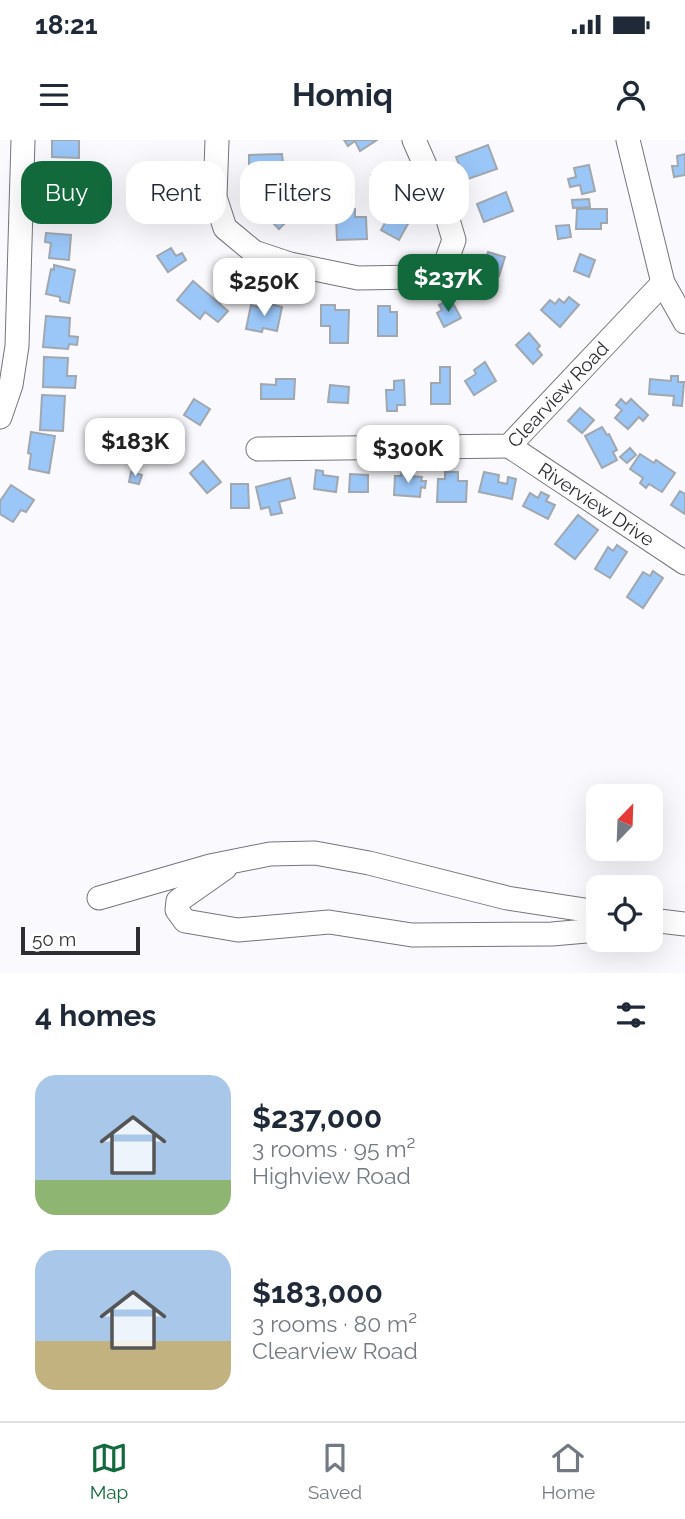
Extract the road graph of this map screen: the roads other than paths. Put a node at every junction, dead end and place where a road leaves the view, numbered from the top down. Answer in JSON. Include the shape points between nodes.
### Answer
{"nodes":[{"id":1,"x":23,"y":140,"type":"edge"},
{"id":2,"x":217,"y":140,"type":"edge"},
{"id":3,"x":414,"y":140,"type":"edge"},
{"id":4,"x":628,"y":140,"type":"edge"},
{"id":5,"x":663,"y":283,"type":"junction"},
{"id":6,"x":685,"y":322,"type":"edge"},
{"id":7,"x":0,"y":417,"type":"edge"},
{"id":8,"x":509,"y":446,"type":"junction"},
{"id":9,"x":258,"y":449,"type":"dead end"},
{"id":10,"x":685,"y":563,"type":"edge"},
{"id":11,"x":233,"y":862,"type":"junction"},
{"id":12,"x":99,"y":898,"type":"dead end"},
{"id":13,"x":586,"y":910,"type":"edge"},
{"id":14,"x":663,"y":922,"type":"edge"},
{"id":15,"x":685,"y":925,"type":"edge"},
{"id":16,"x":586,"y":931,"type":"edge"}],
"edges":[{"from":1,"to":7,"type":"street","via":[[17,346]]},
{"from":2,"to":3,"type":"street","via":[[215,197],[225,228],[254,251],[290,264],[358,278],[418,277],[445,265],[454,240]]},
{"from":4,"to":5,"type":"street"},
{"from":5,"to":6,"type":"street"},
{"from":5,"to":8,"type":"street","name":"Clearview Road"},
{"from":8,"to":9,"type":"street","name":"Clearview Road"},
{"from":8,"to":10,"type":"street","name":"Riverview Drive"},
{"from":11,"to":12,"type":"street"},
{"from":11,"to":13,"type":"street","via":[[270,854],[315,853],[507,898]]},
{"from":11,"to":16,"type":"street","via":[[178,901],[177,910],[185,921],[238,930],[329,922],[412,935]]},
{"from":14,"to":15,"type":"street"}]}
